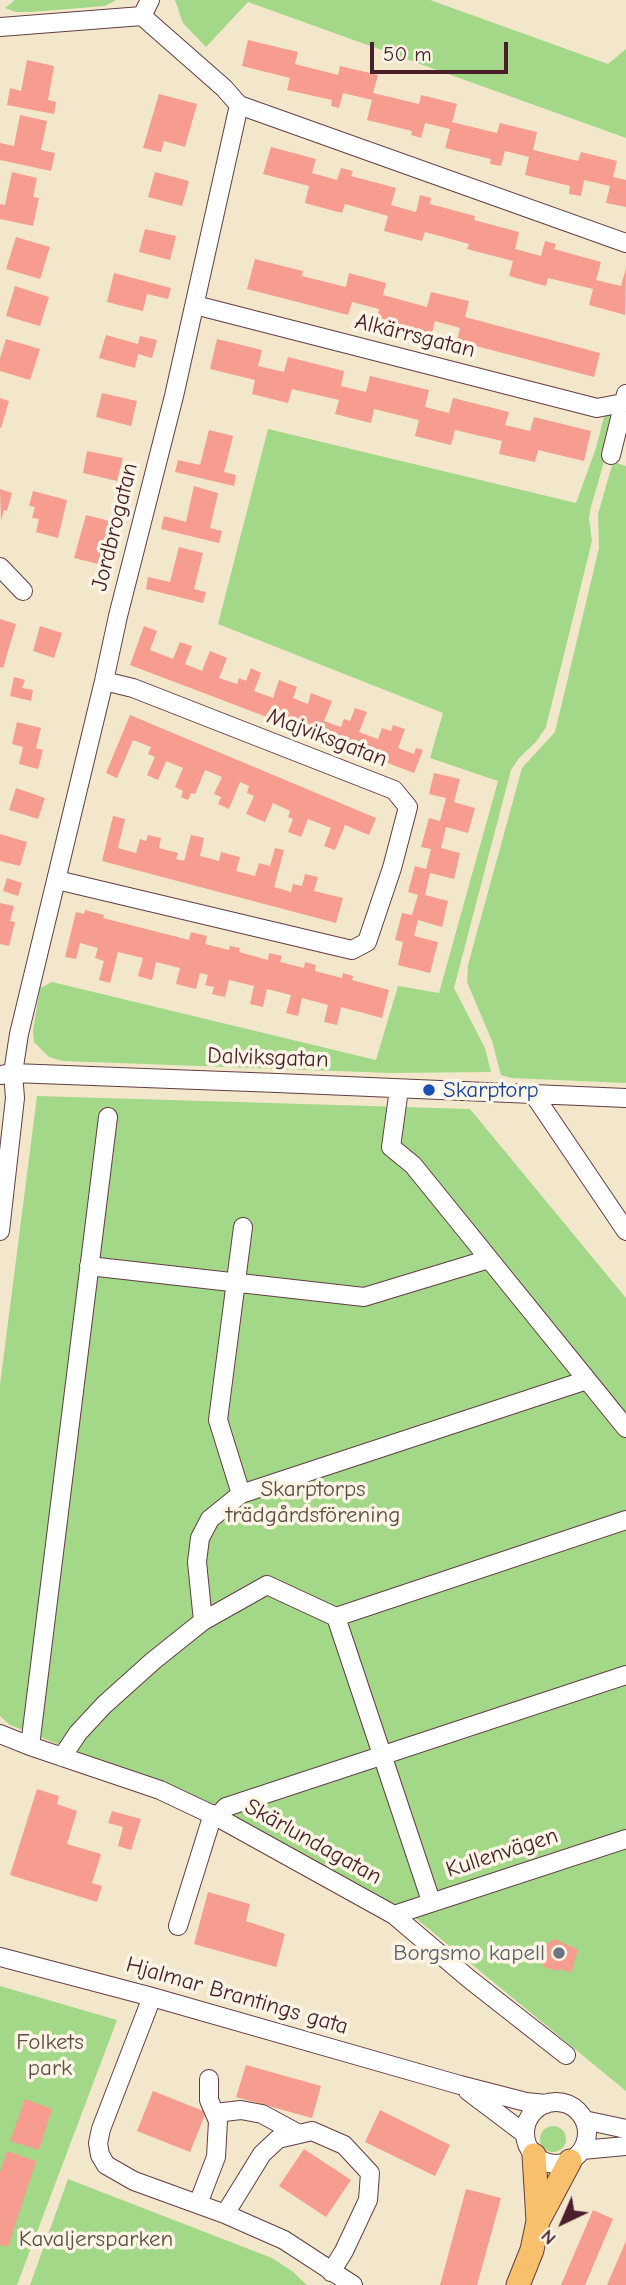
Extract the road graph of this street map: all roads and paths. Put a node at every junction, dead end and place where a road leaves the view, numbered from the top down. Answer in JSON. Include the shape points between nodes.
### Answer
{"nodes":[{"id":1,"x":146,"y":8,"type":"edge"},
{"id":2,"x":0,"y":27,"type":"edge"},
{"id":3,"x":239,"y":105,"type":"junction"},
{"id":4,"x":626,"y":243,"type":"edge"},
{"id":5,"x":195,"y":305,"type":"junction"},
{"id":6,"x":625,"y":398,"type":"edge"},
{"id":7,"x":611,"y":455,"type":"dead end"},
{"id":8,"x":0,"y":567,"type":"edge"},
{"id":9,"x":23,"y":591,"type":"dead end"},
{"id":10,"x":104,"y":681,"type":"junction"},
{"id":11,"x":57,"y":880,"type":"junction"},
{"id":12,"x":6,"y":1074,"type":"edge"},
{"id":13,"x":399,"y":1089,"type":"junction"},
{"id":14,"x":534,"y":1095,"type":"junction"},
{"id":15,"x":626,"y":1098,"type":"edge"},
{"id":16,"x":108,"y":1117,"type":"dead end"},
{"id":17,"x":243,"y":1227,"type":"dead end"},
{"id":18,"x":0,"y":1231,"type":"edge"},
{"id":19,"x":626,"y":1231,"type":"edge"},
{"id":20,"x":489,"y":1259,"type":"junction"},
{"id":21,"x":89,"y":1266,"type":"junction"},
{"id":22,"x":236,"y":1283,"type":"junction"},
{"id":23,"x":587,"y":1380,"type":"junction"},
{"id":24,"x":626,"y":1428,"type":"edge"},
{"id":25,"x":241,"y":1494,"type":"junction"},
{"id":26,"x":626,"y":1520,"type":"edge"},
{"id":27,"x":336,"y":1617,"type":"junction"},
{"id":28,"x":203,"y":1621,"type":"junction"},
{"id":29,"x":626,"y":1675,"type":"edge"},
{"id":30,"x":1,"y":1739,"type":"edge"},
{"id":31,"x":30,"y":1746,"type":"junction"},
{"id":32,"x":382,"y":1755,"type":"junction"},
{"id":33,"x":62,"y":1758,"type":"junction"},
{"id":34,"x":215,"y":1816,"type":"junction"},
{"id":35,"x":626,"y":1839,"type":"edge"},
{"id":36,"x":431,"y":1901,"type":"junction"},
{"id":37,"x":394,"y":1914,"type":"junction"},
{"id":38,"x":178,"y":1926,"type":"dead end"},
{"id":39,"x":0,"y":1957,"type":"edge"},
{"id":40,"x":152,"y":1997,"type":"junction"},
{"id":41,"x":566,"y":2055,"type":"dead end"},
{"id":42,"x":209,"y":2079,"type":"dead end"},
{"id":43,"x":460,"y":2085,"type":"junction"},
{"id":44,"x":546,"y":2104,"type":"junction"},
{"id":45,"x":215,"y":2113,"type":"junction"},
{"id":46,"x":584,"y":2120,"type":"junction"},
{"id":47,"x":626,"y":2129,"type":"edge"},
{"id":48,"x":299,"y":2134,"type":"junction"},
{"id":49,"x":529,"y":2144,"type":"junction"},
{"id":50,"x":626,"y":2146,"type":"edge"},
{"id":51,"x":576,"y":2155,"type":"junction"},
{"id":52,"x":198,"y":2204,"type":"junction"},
{"id":53,"x":225,"y":2214,"type":"junction"},
{"id":54,"x":538,"y":2221,"type":"junction"},
{"id":55,"x":342,"y":2280,"type":"edge"},
{"id":56,"x":518,"y":2285,"type":"edge"}],
"edges":[{"from":1,"to":2,"type":"street"},
{"from":1,"to":3,"type":"street"},
{"from":3,"to":4,"type":"street"},
{"from":3,"to":5,"type":"street","name":"Jordbrogatan"},
{"from":5,"to":6,"type":"street","name":"Alkärrsgatan","via":[[597,408]]},
{"from":5,"to":10,"type":"street","name":"Jordbrogatan"},
{"from":6,"to":7,"type":"street","name":"Alkärrsgatan"},
{"from":8,"to":9,"type":"street"},
{"from":10,"to":11,"type":"street","name":"Jordbrogatan"},
{"from":10,"to":11,"type":"street","name":"Majviksgatan","via":[[133,688],[394,790],[408,807],[367,942],[352,950]]},
{"from":11,"to":12,"type":"street","name":"Jordbrogatan"},
{"from":12,"to":13,"type":"street","name":"Dalviksgatan"},
{"from":12,"to":18,"type":"street","name":"Jordbrogatan","via":[[15,1098]]},
{"from":13,"to":14,"type":"street","name":"Dalviksgatan"},
{"from":13,"to":20,"type":"street","via":[[391,1147],[413,1165]]},
{"from":14,"to":15,"type":"street","name":"Dalviksgatan"},
{"from":14,"to":19,"type":"street"},
{"from":16,"to":21,"type":"street"},
{"from":17,"to":22,"type":"street"},
{"from":20,"to":22,"type":"street","via":[[363,1297]]},
{"from":20,"to":23,"type":"street"},
{"from":21,"to":22,"type":"street"},
{"from":21,"to":31,"type":"street"},
{"from":22,"to":25,"type":"street","via":[[218,1420]]},
{"from":23,"to":24,"type":"street"},
{"from":23,"to":25,"type":"street"},
{"from":25,"to":28,"type":"street","via":[[210,1519],[200,1538],[197,1562]]},
{"from":26,"to":27,"type":"street"},
{"from":27,"to":28,"type":"street","via":[[267,1585]]},
{"from":27,"to":32,"type":"street"},
{"from":28,"to":33,"type":"street","via":[[104,1706]]},
{"from":29,"to":32,"type":"street"},
{"from":30,"to":31,"type":"street","name":"Skärlundagatan"},
{"from":31,"to":33,"type":"street","name":"Skärlundagatan"},
{"from":32,"to":34,"type":"street","via":[[226,1807]]},
{"from":32,"to":36,"type":"street"},
{"from":33,"to":34,"type":"street","name":"Skärlundagatan","via":[[160,1790]]},
{"from":34,"to":37,"type":"street","name":"Skärlundagatan"},
{"from":34,"to":38,"type":"street"},
{"from":35,"to":36,"type":"street","name":"Kullenvägen"},
{"from":36,"to":37,"type":"street","name":"Kullenvägen"},
{"from":37,"to":41,"type":"street","name":"Skärlundagatan"},
{"from":39,"to":40,"type":"street","name":"Hjalmar Brantings gata"},
{"from":40,"to":43,"type":"street","name":"Hjalmar Brantings gata"},
{"from":40,"to":52,"type":"street","via":[[101,2129],[100,2155],[117,2173]]},
{"from":42,"to":45,"type":"street","via":[[209,2100]]},
{"from":43,"to":44,"type":"street","name":"Hjalmar Brantings gata"},
{"from":43,"to":49,"type":"street","name":"Hjalmar Brantings gata"},
{"from":44,"to":46,"type":"street","name":"Hjalmar Brantings gata","via":[[568,2104]]},
{"from":44,"to":49,"type":"street","via":[[537,2108],[526,2124]]},
{"from":45,"to":48,"type":"street","via":[[242,2110],[262,2114]]},
{"from":45,"to":52,"type":"street","via":[[216,2157]]},
{"from":46,"to":47,"type":"street","name":"Hjalmar Brantings gata"},
{"from":46,"to":51,"type":"street","via":[[586,2141]]},
{"from":48,"to":53,"type":"street","via":[[278,2138],[262,2154]]},
{"from":48,"to":55,"type":"street","via":[[312,2131],[344,2145],[370,2173],[368,2200],[344,2251]]},
{"from":49,"to":51,"type":"street","name":"Hjalmar Brantings gata","via":[[547,2163],[563,2163]]},
{"from":49,"to":54,"type":"main road"},
{"from":50,"to":51,"type":"street","name":"Hjalmar Brantings gata"},
{"from":51,"to":54,"type":"main road"},
{"from":52,"to":53,"type":"street"},
{"from":53,"to":55,"type":"street","via":[[284,2240]]},
{"from":54,"to":56,"type":"main road"}]}
